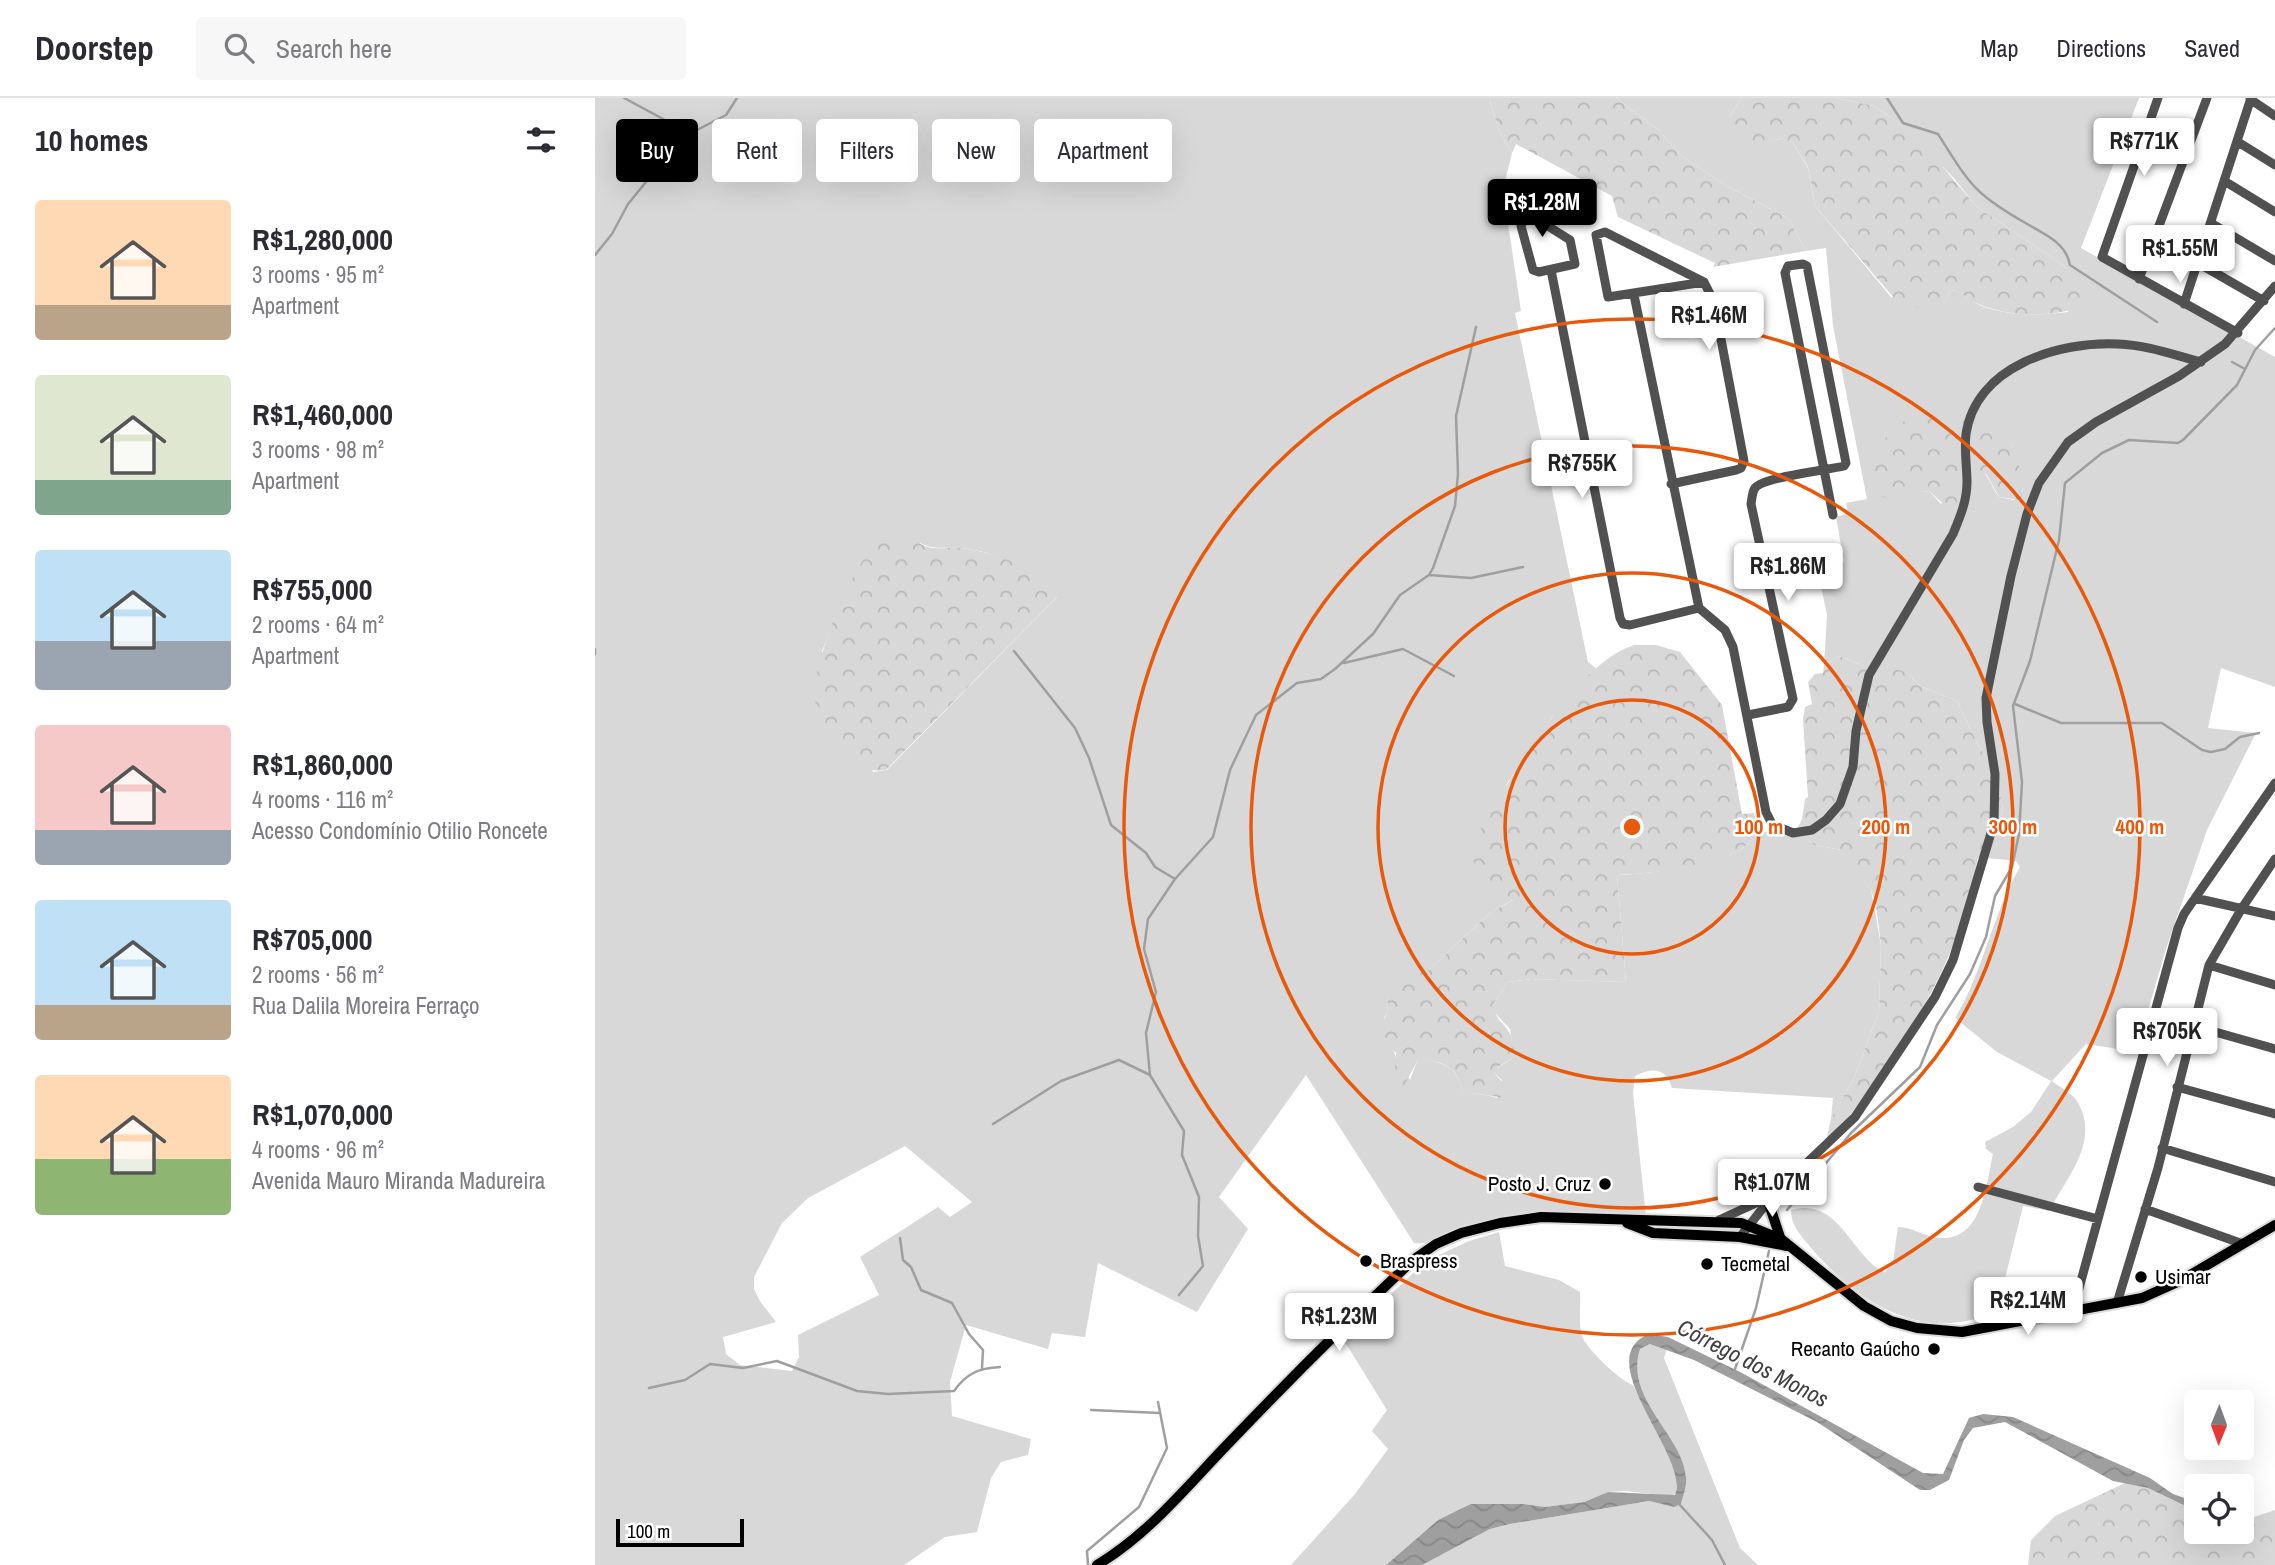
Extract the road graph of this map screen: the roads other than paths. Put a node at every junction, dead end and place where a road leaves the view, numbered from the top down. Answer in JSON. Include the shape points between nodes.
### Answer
{"nodes":[{"id":1,"x":2158,"y":98,"type":"edge"},
{"id":2,"x":2207,"y":98,"type":"edge"},
{"id":3,"x":2250,"y":99,"type":"edge"},
{"id":4,"x":2275,"y":116,"type":"edge"},
{"id":5,"x":2238,"y":142,"type":"junction"},
{"id":6,"x":2275,"y":164,"type":"edge"},
{"id":7,"x":2226,"y":182,"type":"junction"},
{"id":8,"x":2275,"y":212,"type":"edge"},
{"id":9,"x":2211,"y":223,"type":"junction"},
{"id":10,"x":2275,"y":261,"type":"edge"},
{"id":11,"x":2199,"y":263,"type":"junction"},
{"id":12,"x":1551,"y":270,"type":"junction"},
{"id":13,"x":2139,"y":279,"type":"junction"},
{"id":14,"x":1704,"y":282,"type":"junction"},
{"id":15,"x":2275,"y":286,"type":"edge"},
{"id":16,"x":1635,"y":295,"type":"junction"},
{"id":17,"x":2264,"y":301,"type":"junction"},
{"id":18,"x":2184,"y":304,"type":"junction"},
{"id":19,"x":2238,"y":333,"type":"junction"},
{"id":20,"x":2201,"y":362,"type":"junction"},
{"id":21,"x":1824,"y":470,"type":"junction"},
{"id":22,"x":1671,"y":484,"type":"junction"},
{"id":23,"x":1833,"y":515,"type":"dead end"},
{"id":24,"x":1699,"y":608,"type":"junction"},
{"id":25,"x":1748,"y":715,"type":"junction"},
{"id":26,"x":2275,"y":783,"type":"edge"},
{"id":27,"x":2275,"y":859,"type":"edge"},
{"id":28,"x":2195,"y":898,"type":"junction"},
{"id":29,"x":2242,"y":908,"type":"junction"},
{"id":30,"x":2275,"y":916,"type":"edge"},
{"id":31,"x":2209,"y":965,"type":"junction"},
{"id":32,"x":2275,"y":985,"type":"edge"},
{"id":33,"x":2194,"y":1026,"type":"junction"},
{"id":34,"x":2275,"y":1049,"type":"edge"},
{"id":35,"x":2178,"y":1087,"type":"junction"},
{"id":36,"x":2275,"y":1114,"type":"edge"},
{"id":37,"x":2162,"y":1148,"type":"junction"},
{"id":38,"x":2275,"y":1182,"type":"edge"},
{"id":39,"x":1978,"y":1187,"type":"dead end"},
{"id":40,"x":1771,"y":1198,"type":"junction"},
{"id":41,"x":2145,"y":1209,"type":"junction"},
{"id":42,"x":2098,"y":1219,"type":"junction"},
{"id":43,"x":1713,"y":1221,"type":"junction"},
{"id":44,"x":1625,"y":1222,"type":"junction"},
{"id":45,"x":1748,"y":1225,"type":"junction"},
{"id":46,"x":2275,"y":1225,"type":"edge"},
{"id":47,"x":1740,"y":1237,"type":"junction"},
{"id":48,"x":1785,"y":1243,"type":"junction"},
{"id":49,"x":2243,"y":1244,"type":"junction"},
{"id":50,"x":2117,"y":1303,"type":"junction"},
{"id":51,"x":2073,"y":1310,"type":"junction"},
{"id":52,"x":1097,"y":1565,"type":"edge"}],
"edges":[{"from":1,"to":13,"type":"street","via":[[2102,252],[2108,262]]},
{"from":2,"to":13,"type":"street"},
{"from":3,"to":4,"type":"street"},
{"from":3,"to":5,"type":"street"},
{"from":5,"to":6,"type":"street"},
{"from":5,"to":7,"type":"street"},
{"from":7,"to":8,"type":"street"},
{"from":7,"to":9,"type":"street"},
{"from":9,"to":10,"type":"street"},
{"from":9,"to":11,"type":"street"},
{"from":11,"to":17,"type":"street"},
{"from":11,"to":18,"type":"street"},
{"from":12,"to":12,"type":"street","via":[[1535,272],[1531,265],[1521,226],[1526,216],[1565,235],[1574,246],[1575,264]]},
{"from":12,"to":24,"type":"street","via":[[1620,618],[1630,625]]},
{"from":13,"to":18,"type":"street"},
{"from":14,"to":16,"type":"street"},
{"from":14,"to":16,"type":"street","via":[[1600,233],[1595,240],[1606,294],[1613,299]]},
{"from":14,"to":22,"type":"street","via":[[1714,302],[1744,461],[1736,470]]},
{"from":15,"to":17,"type":"street"},
{"from":16,"to":22,"type":"street"},
{"from":17,"to":19,"type":"street"},
{"from":18,"to":19,"type":"street"},
{"from":19,"to":20,"type":"street"},
{"from":20,"to":25,"type":"street","via":[[2150,348],[2090,345],[2032,358],[2004,373],[1986,392],[1966,434],[1964,509],[1954,534],[1869,675],[1847,788],[1826,820],[1812,830],[1793,833],[1772,824]]},
{"from":20,"to":40,"type":"street","via":[[2078,436],[2051,462],[2039,483],[2011,576],[1986,698],[1995,774],[1994,823],[1953,960],[1928,1007],[1855,1117]]},
{"from":21,"to":21,"type":"street","via":[[1785,272],[1788,266],[1799,264],[1807,267],[1846,463]]},
{"from":21,"to":23,"type":"street"},
{"from":21,"to":25,"type":"street","via":[[1762,483],[1752,494],[1793,699],[1788,707]]},
{"from":22,"to":24,"type":"street"},
{"from":24,"to":25,"type":"street","via":[[1725,630],[1734,647]]},
{"from":26,"to":28,"type":"street"},
{"from":27,"to":29,"type":"street"},
{"from":28,"to":29,"type":"street"},
{"from":28,"to":42,"type":"street","via":[[2178,928]]},
{"from":29,"to":30,"type":"street"},
{"from":29,"to":31,"type":"street"},
{"from":31,"to":32,"type":"street"},
{"from":31,"to":33,"type":"street"},
{"from":33,"to":34,"type":"street"},
{"from":33,"to":35,"type":"street"},
{"from":35,"to":36,"type":"street"},
{"from":35,"to":37,"type":"street"},
{"from":37,"to":38,"type":"street"},
{"from":37,"to":41,"type":"street"},
{"from":39,"to":42,"type":"street"},
{"from":40,"to":43,"type":"street"},
{"from":40,"to":45,"type":"street"},
{"from":40,"to":48,"type":"main road","via":[[1774,1226]]},
{"from":41,"to":49,"type":"street"},
{"from":41,"to":50,"type":"street"},
{"from":42,"to":51,"type":"street"},
{"from":43,"to":44,"type":"main road"},
{"from":43,"to":45,"type":"main road"},
{"from":44,"to":47,"type":"main road","via":[[1669,1235]]},
{"from":44,"to":52,"type":"main road","via":[[1541,1217],[1500,1223],[1436,1244],[1412,1260],[1350,1319],[1162,1514]]},
{"from":45,"to":47,"type":"street"},
{"from":45,"to":48,"type":"main road"},
{"from":46,"to":49,"type":"main road"},
{"from":47,"to":48,"type":"main road"},
{"from":48,"to":51,"type":"main road","via":[[1864,1306],[1891,1321],[1917,1328],[1980,1331]]},
{"from":49,"to":50,"type":"main road","via":[[2162,1291]]},
{"from":50,"to":51,"type":"main road"}]}
